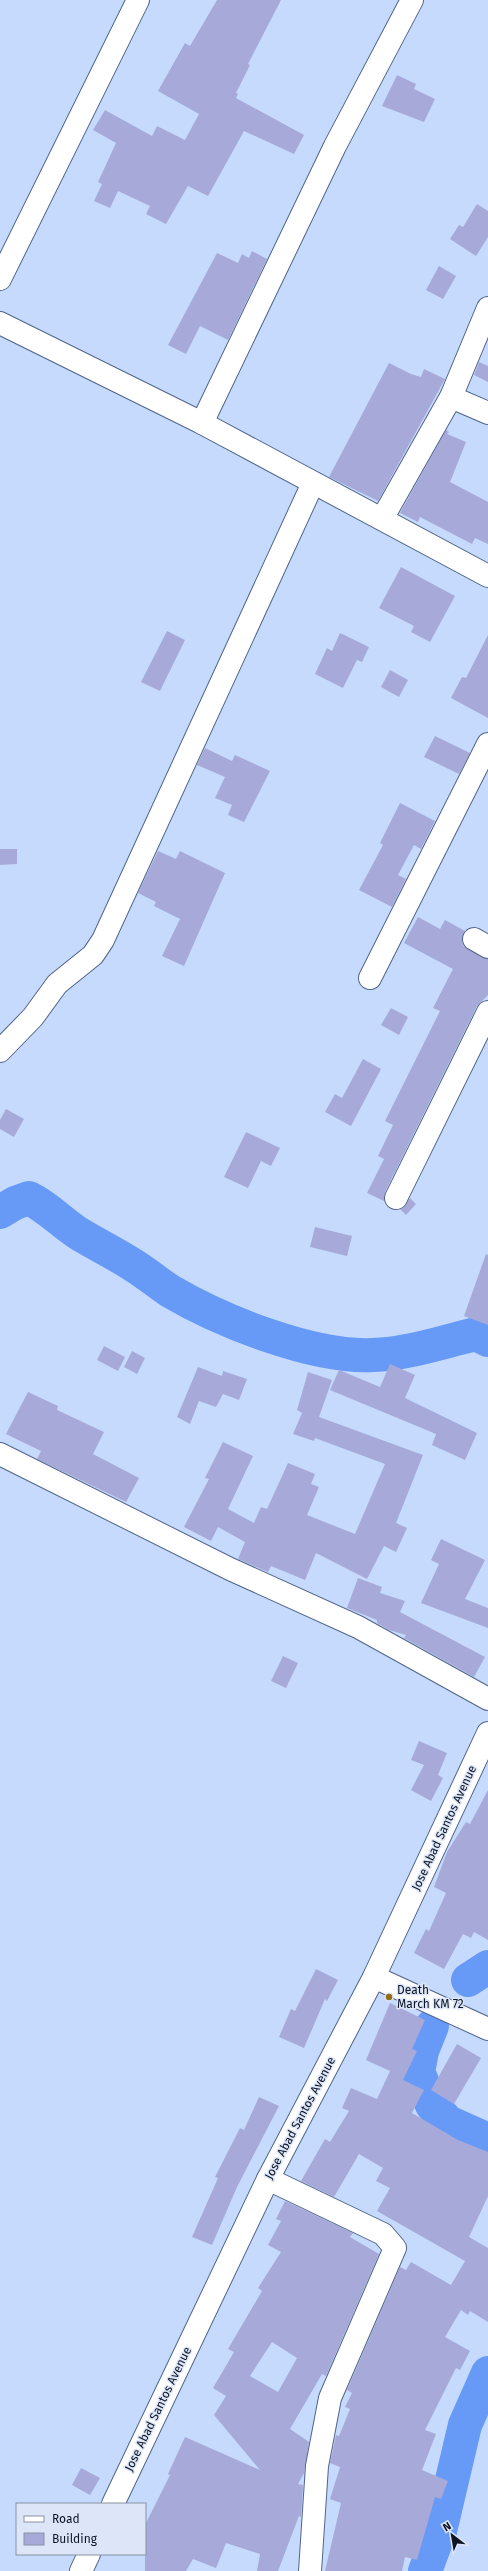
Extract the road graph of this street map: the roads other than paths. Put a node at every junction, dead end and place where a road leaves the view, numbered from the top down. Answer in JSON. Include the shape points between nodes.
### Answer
{"nodes":[{"id":1,"x":138,"y":0,"type":"edge"},
{"id":2,"x":412,"y":0,"type":"edge"},
{"id":3,"x":0,"y":279,"type":"edge"},
{"id":4,"x":488,"y":308,"type":"edge"},
{"id":5,"x":0,"y":322,"type":"edge"},
{"id":6,"x":451,"y":397,"type":"junction"},
{"id":7,"x":488,"y":413,"type":"edge"},
{"id":8,"x":202,"y":424,"type":"junction"},
{"id":9,"x":313,"y":483,"type":"junction"},
{"id":10,"x":382,"y":519,"type":"junction"},
{"id":11,"x":488,"y":576,"type":"edge"},
{"id":12,"x":488,"y":744,"type":"edge"},
{"id":13,"x":370,"y":978,"type":"dead end"},
{"id":14,"x":488,"y":1012,"type":"edge"},
{"id":15,"x":0,"y":1051,"type":"edge"},
{"id":16,"x":396,"y":1198,"type":"dead end"},
{"id":17,"x":0,"y":1454,"type":"edge"},
{"id":18,"x":488,"y":1699,"type":"edge"},
{"id":19,"x":488,"y":1733,"type":"edge"},
{"id":20,"x":374,"y":1977,"type":"junction"},
{"id":21,"x":488,"y":2029,"type":"edge"},
{"id":22,"x":268,"y":2179,"type":"junction"},
{"id":23,"x":113,"y":2503,"type":"edge"},
{"id":24,"x":89,"y":2555,"type":"edge"},
{"id":25,"x":81,"y":2571,"type":"edge"},
{"id":26,"x":310,"y":2571,"type":"edge"}],
"edges":[{"from":1,"to":3,"type":"main road"},
{"from":2,"to":8,"type":"main road","via":[[335,146]]},
{"from":4,"to":6,"type":"main road"},
{"from":5,"to":8,"type":"main road"},
{"from":6,"to":7,"type":"main road"},
{"from":6,"to":10,"type":"main road"},
{"from":8,"to":9,"type":"main road"},
{"from":9,"to":10,"type":"main road"},
{"from":9,"to":15,"type":"main road","via":[[103,940],[93,955],[56,984],[33,1017]]},
{"from":10,"to":11,"type":"main road"},
{"from":12,"to":13,"type":"main road"},
{"from":14,"to":16,"type":"main road"},
{"from":17,"to":18,"type":"main road","via":[[230,1569],[358,1627]]},
{"from":19,"to":20,"type":"main road","name":"Jose Abad Santos Avenue"},
{"from":20,"to":21,"type":"main road"},
{"from":20,"to":22,"type":"main road","name":"Jose Abad Santos Avenue"},
{"from":22,"to":23,"type":"main road","name":"Jose Abad Santos Avenue"},
{"from":22,"to":26,"type":"main road","via":[[383,2234],[395,2248],[330,2398],[317,2466]]},
{"from":24,"to":25,"type":"main road"}]}
